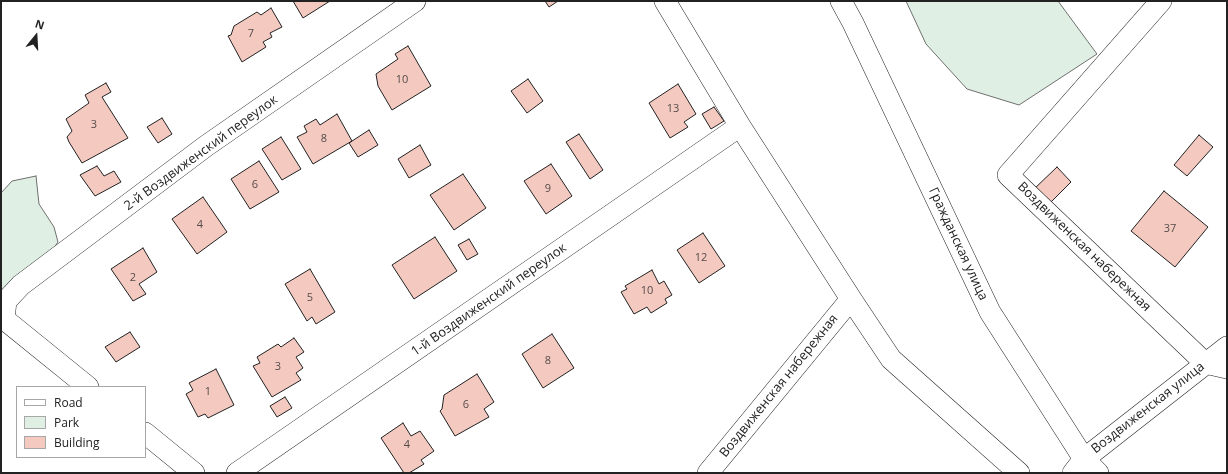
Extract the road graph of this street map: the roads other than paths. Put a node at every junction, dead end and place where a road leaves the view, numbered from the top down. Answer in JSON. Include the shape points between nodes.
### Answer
{"nodes":[{"id":1,"x":415,"y":1,"type":"edge"},
{"id":2,"x":665,"y":1,"type":"edge"},
{"id":3,"x":841,"y":1,"type":"edge"},
{"id":4,"x":1161,"y":1,"type":"edge"},
{"id":5,"x":740,"y":126,"type":"junction"},
{"id":6,"x":851,"y":299,"type":"junction"},
{"id":7,"x":1227,"y":346,"type":"edge"},
{"id":8,"x":1205,"y":363,"type":"junction"},
{"id":9,"x":1227,"y":368,"type":"edge"},
{"id":10,"x":87,"y":386,"type":"edge"},
{"id":11,"x":146,"y":434,"type":"edge"},
{"id":12,"x":1085,"y":468,"type":"edge"},
{"id":13,"x":194,"y":473,"type":"edge"},
{"id":14,"x":237,"y":473,"type":"edge"},
{"id":15,"x":708,"y":473,"type":"edge"},
{"id":16,"x":1019,"y":473,"type":"edge"}],
"edges":[{"from":1,"to":10,"type":"street","name":"2-й Воздвиженский переулок","via":[[206,146],[21,285],[6,301],[4,319]]},
{"from":2,"to":5,"type":"street"},
{"from":3,"to":12,"type":"street","name":"Гражданская улица","via":[[990,312]]},
{"from":4,"to":8,"type":"street","name":"Воздвиженская набережная","via":[[1008,176]]},
{"from":5,"to":6,"type":"street"},
{"from":5,"to":14,"type":"street","name":"1-й Воздвиженский переулок"},
{"from":6,"to":15,"type":"street","name":"Воздвиженская набережная"},
{"from":6,"to":16,"type":"street","via":[[891,359]]},
{"from":7,"to":8,"type":"street","name":"Воздвиженская улица"},
{"from":8,"to":9,"type":"street"},
{"from":8,"to":12,"type":"street","name":"Воздвиженская улица"},
{"from":11,"to":13,"type":"street"}]}
